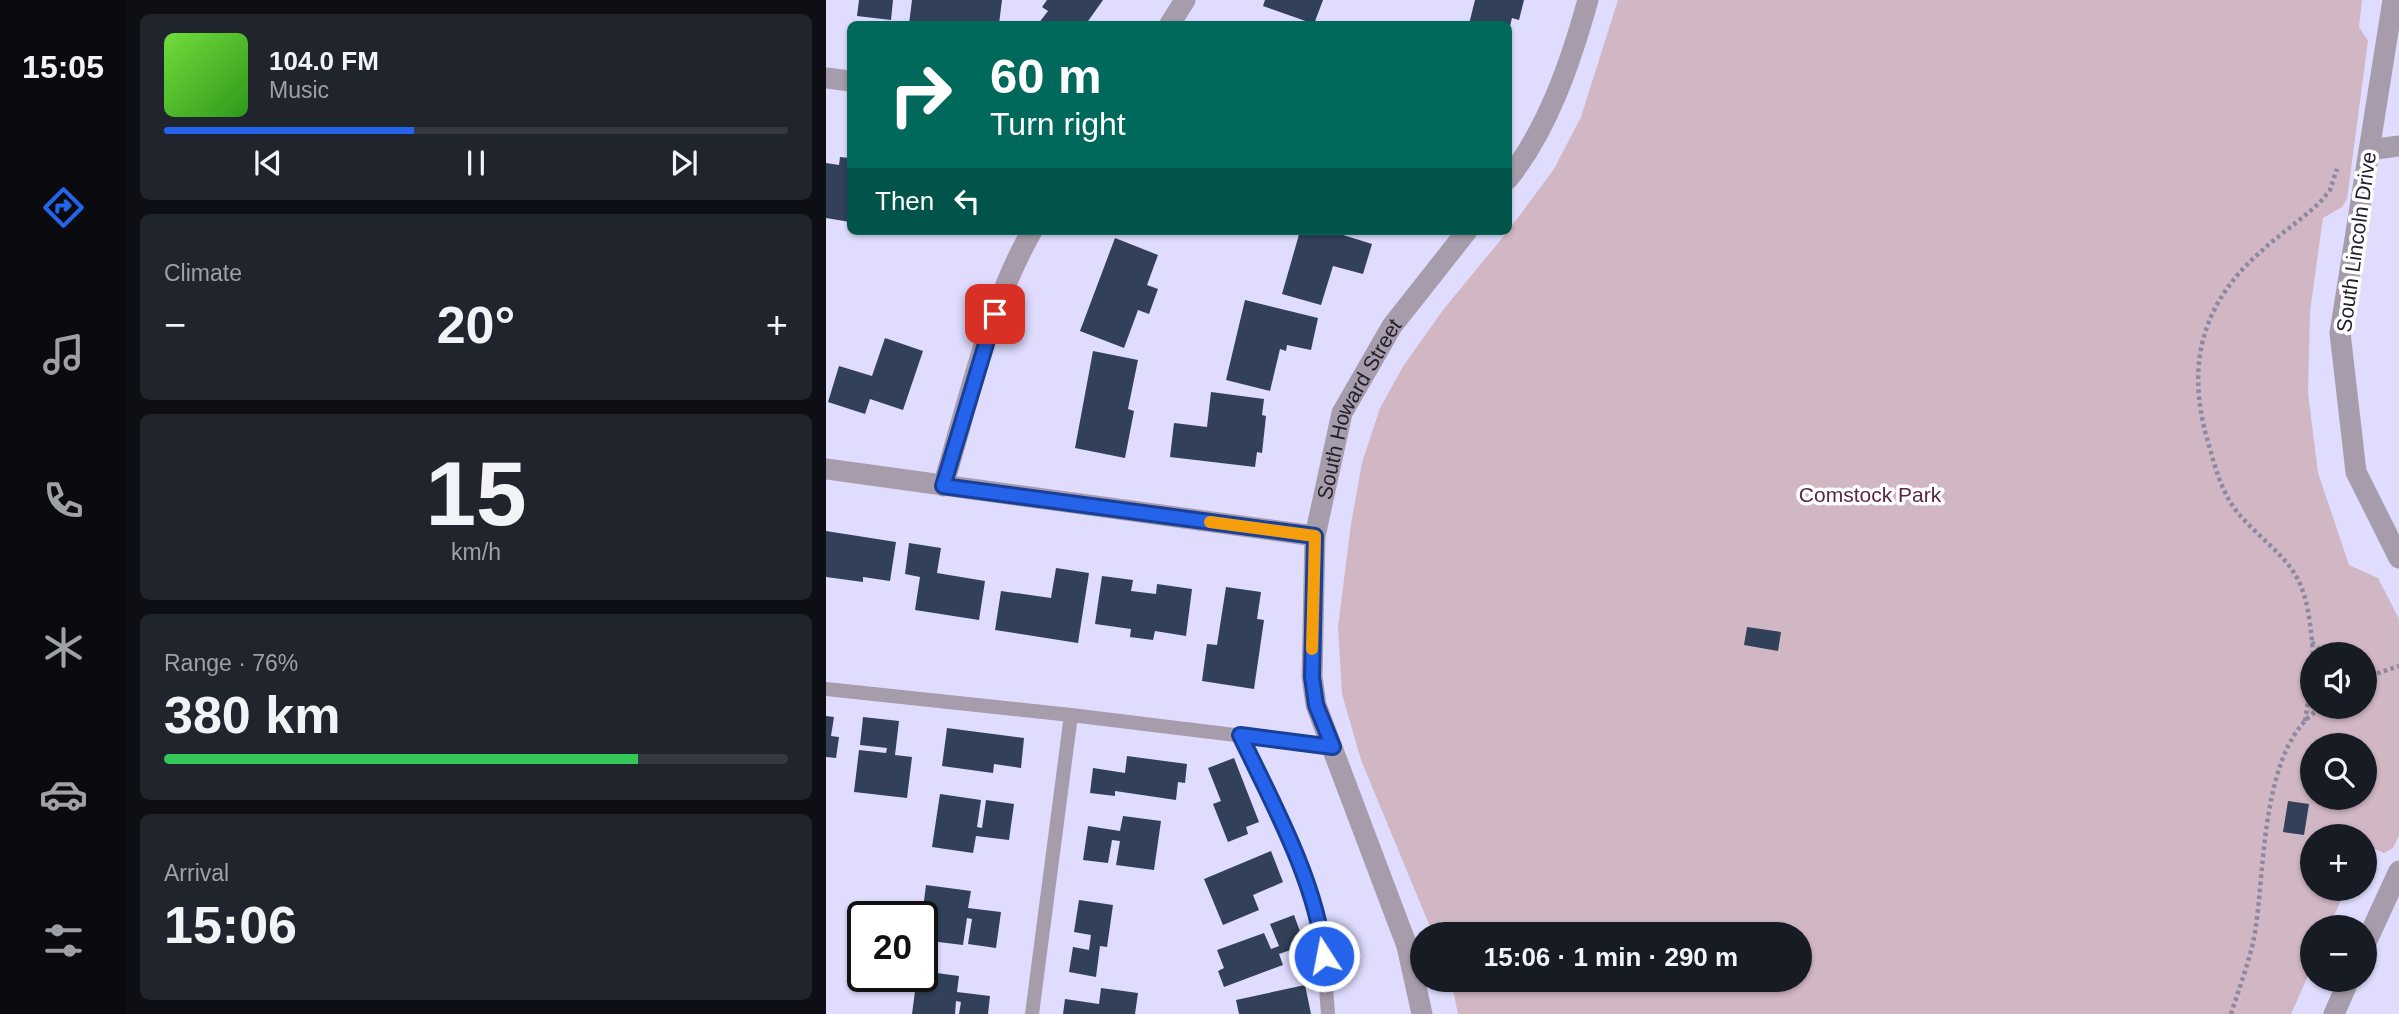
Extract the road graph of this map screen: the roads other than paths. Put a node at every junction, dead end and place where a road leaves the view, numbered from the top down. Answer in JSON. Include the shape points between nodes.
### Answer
{"nodes":[{"id":1,"x":1185,"y":0,"type":"edge"},
{"id":2,"x":1588,"y":0,"type":"edge"},
{"id":3,"x":2393,"y":0,"type":"edge"},
{"id":4,"x":1172,"y":21,"type":"edge"},
{"id":5,"x":826,"y":78,"type":"edge"},
{"id":6,"x":847,"y":81,"type":"edge"},
{"id":7,"x":2399,"y":146,"type":"edge"},
{"id":8,"x":2369,"y":150,"type":"junction"},
{"id":9,"x":1512,"y":174,"type":"edge"},
{"id":10,"x":1030,"y":235,"type":"edge"},
{"id":11,"x":1464,"y":235,"type":"edge"},
{"id":12,"x":826,"y":469,"type":"edge"},
{"id":13,"x":943,"y":486,"type":"junction"},
{"id":14,"x":1315,"y":536,"type":"junction"},
{"id":15,"x":2399,"y":558,"type":"edge"},
{"id":16,"x":826,"y":689,"type":"edge"},
{"id":17,"x":1071,"y":715,"type":"junction"},
{"id":18,"x":1240,"y":735,"type":"junction"},
{"id":19,"x":1333,"y":747,"type":"junction"},
{"id":20,"x":2399,"y":872,"type":"edge"},
{"id":21,"x":2377,"y":919,"type":"edge"},
{"id":22,"x":2344,"y":992,"type":"edge"},
{"id":23,"x":1032,"y":1014,"type":"edge"},
{"id":24,"x":1328,"y":1014,"type":"edge"},
{"id":25,"x":1422,"y":1014,"type":"edge"},
{"id":26,"x":2334,"y":1014,"type":"edge"}],
"edges":[{"from":1,"to":4,"type":"street"},
{"from":2,"to":9,"type":"street","via":[[1565,73],[1525,158]]},
{"from":3,"to":8,"type":"street","name":"South Lincoln Drive"},
{"from":5,"to":6,"type":"street"},
{"from":7,"to":8,"type":"street"},
{"from":8,"to":15,"type":"street","name":"South Lincoln Drive","via":[[2340,333],[2356,472]]},
{"from":10,"to":13,"type":"street","via":[[995,314]]},
{"from":11,"to":14,"type":"street","name":"South Howard Street","via":[[1392,326],[1342,413]]},
{"from":12,"to":13,"type":"street"},
{"from":13,"to":14,"type":"street"},
{"from":14,"to":19,"type":"street","name":"South Howard Street","via":[[1312,677],[1316,705]]},
{"from":16,"to":17,"type":"lane"},
{"from":17,"to":18,"type":"lane"},
{"from":17,"to":23,"type":"lane"},
{"from":18,"to":19,"type":"lane"},
{"from":18,"to":24,"type":"lane","via":[[1304,878],[1322,937]]},
{"from":19,"to":25,"type":"street","name":"South Howard Street","via":[[1407,946]]},
{"from":20,"to":21,"type":"street"},
{"from":22,"to":26,"type":"street"}]}
